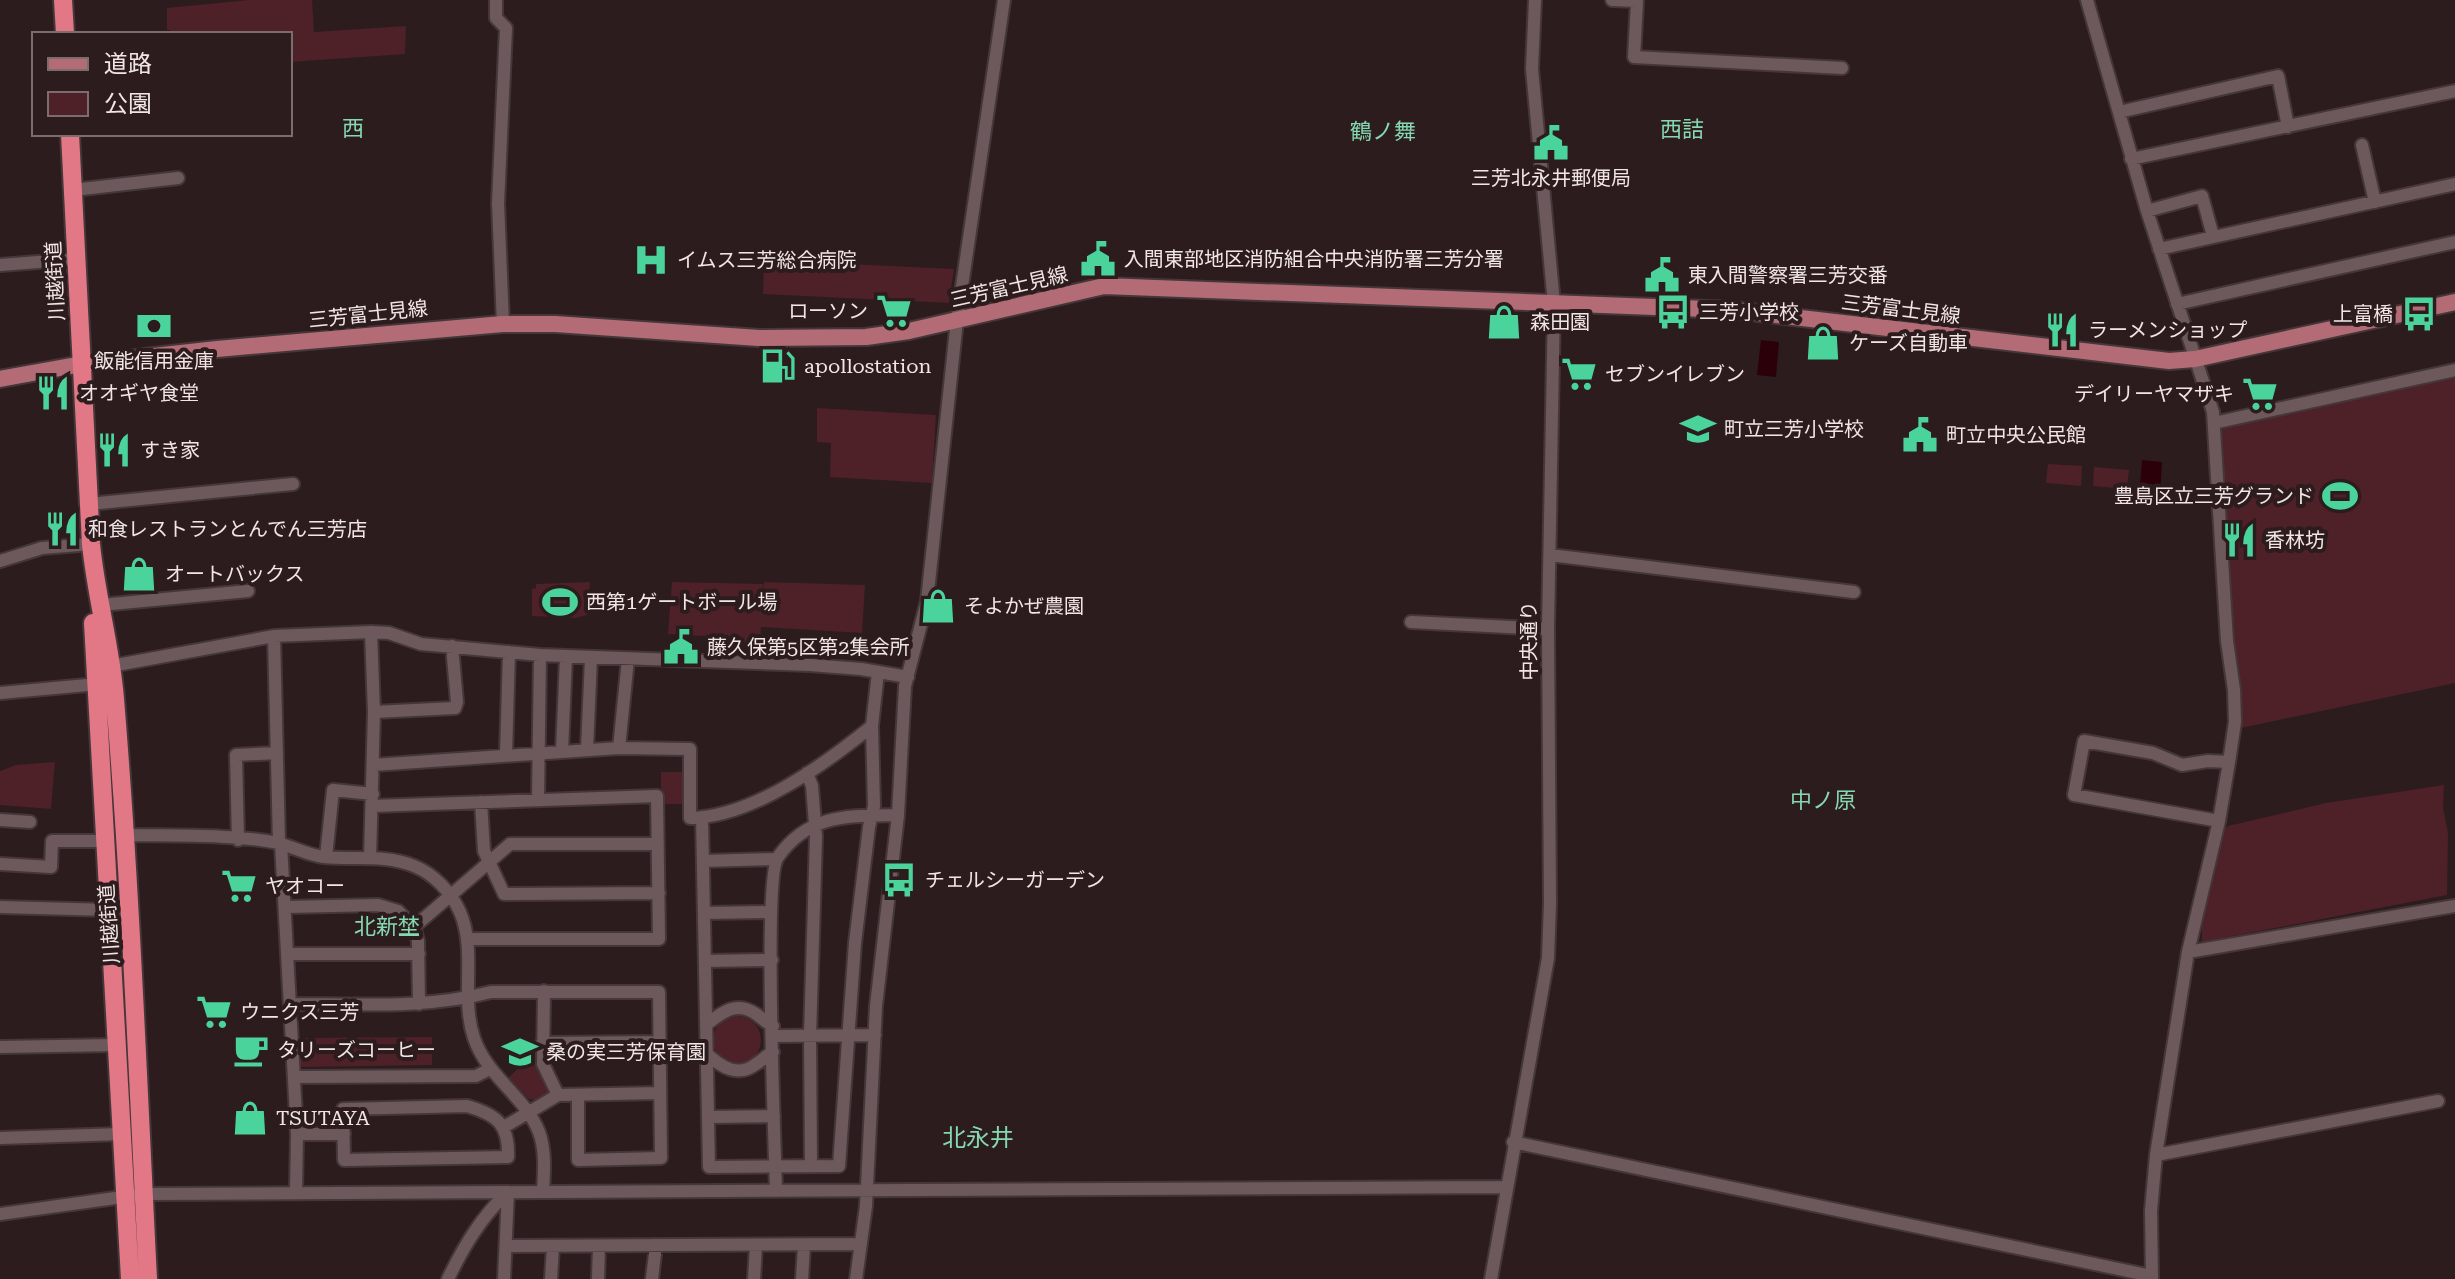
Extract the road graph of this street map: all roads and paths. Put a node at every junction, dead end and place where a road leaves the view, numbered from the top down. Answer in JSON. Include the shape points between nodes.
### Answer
{"nodes":[{"id":1,"x":63,"y":0,"type":"edge"},
{"id":2,"x":496,"y":0,"type":"edge"},
{"id":3,"x":1004,"y":0,"type":"edge"},
{"id":4,"x":1535,"y":0,"type":"edge"},
{"id":5,"x":1612,"y":0,"type":"edge"},
{"id":6,"x":2087,"y":0,"type":"edge"},
{"id":7,"x":65,"y":32,"type":"edge"},
{"id":8,"x":1842,"y":68,"type":"dead end"},
{"id":9,"x":2455,"y":91,"type":"edge"},
{"id":10,"x":2119,"y":112,"type":"junction"},
{"id":11,"x":2288,"y":127,"type":"junction"},
{"id":12,"x":70,"y":136,"type":"edge"},
{"id":13,"x":2362,"y":145,"type":"dead end"},
{"id":14,"x":2131,"y":159,"type":"junction"},
{"id":15,"x":178,"y":178,"type":"dead end"},
{"id":16,"x":2455,"y":184,"type":"edge"},
{"id":17,"x":73,"y":190,"type":"junction"},
{"id":18,"x":2375,"y":202,"type":"junction"},
{"id":19,"x":2147,"y":211,"type":"junction"},
{"id":20,"x":2213,"y":236,"type":"junction"},
{"id":21,"x":2455,"y":242,"type":"edge"},
{"id":22,"x":2159,"y":249,"type":"junction"},
{"id":23,"x":76,"y":259,"type":"junction"},
{"id":24,"x":0,"y":265,"type":"edge"},
{"id":25,"x":2455,"y":302,"type":"edge"},
{"id":26,"x":1554,"y":304,"type":"junction"},
{"id":27,"x":2177,"y":304,"type":"junction"},
{"id":28,"x":957,"y":320,"type":"junction"},
{"id":29,"x":503,"y":324,"type":"junction"},
{"id":30,"x":2195,"y":359,"type":"junction"},
{"id":31,"x":82,"y":364,"type":"junction"},
{"id":32,"x":2455,"y":370,"type":"edge"},
{"id":33,"x":0,"y":379,"type":"edge"},
{"id":34,"x":2214,"y":423,"type":"junction"},
{"id":35,"x":293,"y":484,"type":"dead end"},
{"id":36,"x":89,"y":504,"type":"junction"},
{"id":37,"x":91,"y":544,"type":"junction"},
{"id":38,"x":1550,"y":555,"type":"junction"},
{"id":39,"x":0,"y":561,"type":"edge"},
{"id":40,"x":93,"y":569,"type":"junction"},
{"id":41,"x":248,"y":591,"type":"dead end"},
{"id":42,"x":1854,"y":592,"type":"dead end"},
{"id":43,"x":101,"y":605,"type":"junction"},
{"id":44,"x":1411,"y":622,"type":"dead end"},
{"id":45,"x":1548,"y":629,"type":"junction"},
{"id":46,"x":371,"y":632,"type":"junction"},
{"id":47,"x":274,"y":636,"type":"junction"},
{"id":48,"x":452,"y":646,"type":"junction"},
{"id":49,"x":509,"y":652,"type":"junction"},
{"id":50,"x":540,"y":655,"type":"junction"},
{"id":51,"x":566,"y":657,"type":"junction"},
{"id":52,"x":591,"y":658,"type":"junction"},
{"id":53,"x":628,"y":659,"type":"junction"},
{"id":54,"x":111,"y":666,"type":"junction"},
{"id":55,"x":878,"y":672,"type":"junction"},
{"id":56,"x":908,"y":677,"type":"junction"},
{"id":57,"x":98,"y":684,"type":"junction"},
{"id":58,"x":0,"y":693,"type":"edge"},
{"id":59,"x":374,"y":712,"type":"junction"},
{"id":60,"x":872,"y":726,"type":"junction"},
{"id":61,"x":619,"y":748,"type":"junction"},
{"id":62,"x":587,"y":749,"type":"junction"},
{"id":63,"x":562,"y":751,"type":"junction"},
{"id":64,"x":277,"y":753,"type":"junction"},
{"id":65,"x":537,"y":753,"type":"junction"},
{"id":66,"x":506,"y":755,"type":"junction"},
{"id":67,"x":2229,"y":762,"type":"junction"},
{"id":68,"x":373,"y":765,"type":"junction"},
{"id":69,"x":807,"y":773,"type":"junction"},
{"id":70,"x":372,"y":800,"type":"junction"},
{"id":71,"x":538,"y":800,"type":"junction"},
{"id":72,"x":481,"y":802,"type":"junction"},
{"id":73,"x":898,"y":815,"type":"junction"},
{"id":74,"x":872,"y":816,"type":"junction"},
{"id":75,"x":702,"y":818,"type":"junction"},
{"id":76,"x":0,"y":820,"type":"edge"},
{"id":77,"x":2219,"y":821,"type":"junction"},
{"id":78,"x":30,"y":822,"type":"dead end"},
{"id":79,"x":814,"y":824,"type":"junction"},
{"id":80,"x":126,"y":835,"type":"junction"},
{"id":81,"x":238,"y":840,"type":"junction"},
{"id":82,"x":107,"y":841,"type":"junction"},
{"id":83,"x":280,"y":844,"type":"junction"},
{"id":84,"x":657,"y":844,"type":"junction"},
{"id":85,"x":326,"y":857,"type":"junction"},
{"id":86,"x":370,"y":858,"type":"junction"},
{"id":87,"x":775,"y":859,"type":"junction"},
{"id":88,"x":703,"y":861,"type":"junction"},
{"id":89,"x":489,"y":863,"type":"junction"},
{"id":90,"x":0,"y":864,"type":"edge"},
{"id":91,"x":659,"y":893,"type":"junction"},
{"id":92,"x":450,"y":895,"type":"junction"},
{"id":93,"x":2455,"y":906,"type":"edge"},
{"id":94,"x":286,"y":907,"type":"junction"},
{"id":95,"x":0,"y":908,"type":"edge"},
{"id":96,"x":110,"y":910,"type":"junction"},
{"id":97,"x":771,"y":912,"type":"junction"},
{"id":98,"x":704,"y":913,"type":"junction"},
{"id":99,"x":414,"y":927,"type":"junction"},
{"id":100,"x":467,"y":939,"type":"junction"},
{"id":101,"x":2188,"y":952,"type":"junction"},
{"id":102,"x":288,"y":954,"type":"junction"},
{"id":103,"x":419,"y":954,"type":"junction"},
{"id":104,"x":772,"y":960,"type":"junction"},
{"id":105,"x":705,"y":961,"type":"junction"},
{"id":106,"x":544,"y":991,"type":"junction"},
{"id":107,"x":467,"y":998,"type":"junction"},
{"id":108,"x":290,"y":1004,"type":"junction"},
{"id":109,"x":419,"y":1004,"type":"junction"},
{"id":110,"x":706,"y":1025,"type":"junction"},
{"id":111,"x":773,"y":1031,"type":"junction"},
{"id":112,"x":848,"y":1035,"type":"junction"},
{"id":113,"x":875,"y":1035,"type":"junction"},
{"id":114,"x":810,"y":1036,"type":"junction"},
{"id":115,"x":660,"y":1042,"type":"junction"},
{"id":116,"x":542,"y":1043,"type":"junction"},
{"id":117,"x":116,"y":1045,"type":"junction"},
{"id":118,"x":0,"y":1047,"type":"edge"},
{"id":119,"x":773,"y":1052,"type":"junction"},
{"id":120,"x":707,"y":1054,"type":"junction"},
{"id":121,"x":490,"y":1069,"type":"junction"},
{"id":122,"x":294,"y":1077,"type":"junction"},
{"id":123,"x":660,"y":1093,"type":"junction"},
{"id":124,"x":558,"y":1095,"type":"junction"},
{"id":125,"x":578,"y":1095,"type":"junction"},
{"id":126,"x":2438,"y":1101,"type":"dead end"},
{"id":127,"x":527,"y":1111,"type":"junction"},
{"id":128,"x":774,"y":1116,"type":"junction"},
{"id":129,"x":708,"y":1117,"type":"junction"},
{"id":130,"x":504,"y":1127,"type":"junction"},
{"id":131,"x":121,"y":1134,"type":"junction"},
{"id":132,"x":297,"y":1134,"type":"junction"},
{"id":133,"x":344,"y":1134,"type":"junction"},
{"id":134,"x":0,"y":1138,"type":"edge"},
{"id":135,"x":1513,"y":1142,"type":"junction"},
{"id":136,"x":2156,"y":1155,"type":"junction"},
{"id":137,"x":775,"y":1166,"type":"junction"},
{"id":138,"x":811,"y":1166,"type":"junction"},
{"id":139,"x":1506,"y":1187,"type":"junction"},
{"id":140,"x":776,"y":1191,"type":"junction"},
{"id":141,"x":296,"y":1192,"type":"junction"},
{"id":142,"x":508,"y":1192,"type":"junction"},
{"id":143,"x":543,"y":1192,"type":"junction"},
{"id":144,"x":866,"y":1192,"type":"junction"},
{"id":145,"x":134,"y":1195,"type":"junction"},
{"id":146,"x":0,"y":1214,"type":"edge"},
{"id":147,"x":861,"y":1244,"type":"junction"},
{"id":148,"x":656,"y":1245,"type":"junction"},
{"id":149,"x":756,"y":1245,"type":"junction"},
{"id":150,"x":506,"y":1246,"type":"junction"},
{"id":151,"x":553,"y":1246,"type":"junction"},
{"id":152,"x":599,"y":1246,"type":"junction"},
{"id":153,"x":804,"y":1246,"type":"junction"},
{"id":154,"x":2152,"y":1277,"type":"edge"},
{"id":155,"x":130,"y":1279,"type":"edge"},
{"id":156,"x":148,"y":1279,"type":"edge"},
{"id":157,"x":448,"y":1279,"type":"edge"},
{"id":158,"x":504,"y":1279,"type":"edge"},
{"id":159,"x":551,"y":1279,"type":"edge"},
{"id":160,"x":598,"y":1279,"type":"edge"},
{"id":161,"x":652,"y":1279,"type":"edge"},
{"id":162,"x":754,"y":1279,"type":"edge"},
{"id":163,"x":802,"y":1279,"type":"edge"},
{"id":164,"x":856,"y":1279,"type":"edge"},
{"id":165,"x":1491,"y":1279,"type":"edge"}],
"edges":[{"from":1,"to":7,"type":"highway"},
{"from":2,"to":29,"type":"street","via":[[496,18],[506,28],[498,203]]},
{"from":3,"to":28,"type":"street"},
{"from":4,"to":26,"type":"street","name":"中央通り","via":[[1532,69]]},
{"from":5,"to":8,"type":"street","via":[[1637,1],[1634,57]]},
{"from":6,"to":10,"type":"street"},
{"from":9,"to":11,"type":"street"},
{"from":10,"to":11,"type":"street","via":[[2278,76]]},
{"from":10,"to":14,"type":"street"},
{"from":11,"to":14,"type":"street"},
{"from":12,"to":17,"type":"highway","name":"川越街道"},
{"from":13,"to":18,"type":"street"},
{"from":14,"to":19,"type":"street"},
{"from":15,"to":17,"type":"street"},
{"from":16,"to":18,"type":"street"},
{"from":17,"to":23,"type":"highway","name":"川越街道"},
{"from":18,"to":20,"type":"street"},
{"from":19,"to":20,"type":"street","via":[[2202,196]]},
{"from":19,"to":22,"type":"street"},
{"from":20,"to":22,"type":"street"},
{"from":21,"to":27,"type":"street"},
{"from":22,"to":27,"type":"street"},
{"from":23,"to":24,"type":"street"},
{"from":23,"to":31,"type":"highway","name":"川越街道"},
{"from":25,"to":30,"type":"main road","name":"三芳富士見線"},
{"from":26,"to":28,"type":"main road","name":"三芳富士見線","via":[[1104,286]]},
{"from":26,"to":30,"type":"main road","name":"三芳富士見線","via":[[1789,315],[2156,361]]},
{"from":26,"to":38,"type":"street","name":"中央通り"},
{"from":27,"to":30,"type":"street"},
{"from":28,"to":29,"type":"main road","name":"三芳富士見線","via":[[909,331],[823,339]]},
{"from":28,"to":56,"type":"street","via":[[927,601]]},
{"from":29,"to":31,"type":"main road","name":"三芳富士見線"},
{"from":30,"to":34,"type":"street"},
{"from":31,"to":33,"type":"main road","name":"三芳富士見線"},
{"from":31,"to":36,"type":"highway","name":"川越街道"},
{"from":32,"to":34,"type":"street"},
{"from":34,"to":67,"type":"street","via":[[2234,690]]},
{"from":35,"to":36,"type":"street"},
{"from":36,"to":37,"type":"highway","name":"川越街道"},
{"from":37,"to":39,"type":"street","via":[[42,548]]},
{"from":37,"to":40,"type":"highway","name":"川越街道"},
{"from":38,"to":42,"type":"street"},
{"from":38,"to":45,"type":"street","name":"中央通り"},
{"from":40,"to":43,"type":"highway","name":"川越街道"},
{"from":40,"to":57,"type":"highway","name":"川越街道"},
{"from":41,"to":43,"type":"street"},
{"from":43,"to":54,"type":"highway","name":"川越街道"},
{"from":44,"to":45,"type":"street"},
{"from":45,"to":135,"type":"street","name":"中央通り","via":[[1548,958]]},
{"from":46,"to":47,"type":"street"},
{"from":46,"to":48,"type":"street"},
{"from":46,"to":59,"type":"street"},
{"from":47,"to":54,"type":"street"},
{"from":47,"to":64,"type":"street"},
{"from":48,"to":49,"type":"street"},
{"from":48,"to":59,"type":"street","via":[[455,708]]},
{"from":49,"to":50,"type":"street"},
{"from":49,"to":66,"type":"street"},
{"from":50,"to":51,"type":"street"},
{"from":50,"to":65,"type":"street"},
{"from":51,"to":52,"type":"street"},
{"from":51,"to":63,"type":"street"},
{"from":52,"to":53,"type":"street"},
{"from":52,"to":62,"type":"street"},
{"from":53,"to":55,"type":"street"},
{"from":53,"to":61,"type":"street"},
{"from":54,"to":57,"type":"street"},
{"from":54,"to":80,"type":"highway","name":"川越街道"},
{"from":55,"to":56,"type":"street"},
{"from":55,"to":60,"type":"street"},
{"from":56,"to":73,"type":"street"},
{"from":57,"to":58,"type":"street"},
{"from":57,"to":82,"type":"highway","name":"川越街道"},
{"from":59,"to":68,"type":"street"},
{"from":60,"to":69,"type":"street"},
{"from":60,"to":74,"type":"street"},
{"from":61,"to":62,"type":"street"},
{"from":61,"to":75,"type":"street","via":[[690,749],[690,818]]},
{"from":62,"to":63,"type":"street"},
{"from":63,"to":65,"type":"street"},
{"from":64,"to":81,"type":"street","via":[[236,755]]},
{"from":64,"to":83,"type":"street"},
{"from":65,"to":66,"type":"street"},
{"from":65,"to":71,"type":"street"},
{"from":66,"to":68,"type":"street"},
{"from":67,"to":77,"type":"street"},
{"from":67,"to":77,"type":"street","via":[[2182,765],[2153,753],[2084,741],[2074,795]]},
{"from":68,"to":70,"type":"street"},
{"from":69,"to":75,"type":"street","via":[[767,796]]},
{"from":69,"to":79,"type":"street"},
{"from":70,"to":72,"type":"street"},
{"from":70,"to":85,"type":"street","via":[[333,790]]},
{"from":70,"to":86,"type":"street"},
{"from":71,"to":72,"type":"street"},
{"from":71,"to":84,"type":"street","via":[[657,796]]},
{"from":72,"to":89,"type":"street","via":[[482,841]]},
{"from":73,"to":74,"type":"street"},
{"from":73,"to":113,"type":"street"},
{"from":74,"to":79,"type":"street"},
{"from":74,"to":112,"type":"street"},
{"from":75,"to":88,"type":"street"},
{"from":76,"to":78,"type":"street"},
{"from":77,"to":101,"type":"street"},
{"from":79,"to":87,"type":"street"},
{"from":79,"to":114,"type":"street"},
{"from":80,"to":81,"type":"street"},
{"from":80,"to":145,"type":"highway","name":"川越街道","via":[[136,998]]},
{"from":81,"to":83,"type":"street"},
{"from":82,"to":90,"type":"street","via":[[52,841],[51,867]]},
{"from":82,"to":96,"type":"highway","name":"川越街道"},
{"from":83,"to":85,"type":"street"},
{"from":83,"to":94,"type":"street"},
{"from":84,"to":89,"type":"street","via":[[510,844]]},
{"from":84,"to":91,"type":"street"},
{"from":85,"to":86,"type":"street"},
{"from":86,"to":92,"type":"street","via":[[417,866]]},
{"from":87,"to":88,"type":"street"},
{"from":87,"to":97,"type":"street"},
{"from":88,"to":98,"type":"street"},
{"from":89,"to":91,"type":"street","via":[[504,894]]},
{"from":89,"to":92,"type":"street"},
{"from":91,"to":100,"type":"street","via":[[659,939]]},
{"from":92,"to":99,"type":"street"},
{"from":92,"to":100,"type":"street"},
{"from":93,"to":101,"type":"street"},
{"from":94,"to":99,"type":"street","via":[[389,906]]},
{"from":94,"to":102,"type":"street"},
{"from":95,"to":96,"type":"street"},
{"from":96,"to":117,"type":"highway","name":"川越街道"},
{"from":97,"to":98,"type":"street"},
{"from":97,"to":104,"type":"street"},
{"from":98,"to":105,"type":"street"},
{"from":99,"to":103,"type":"street"},
{"from":100,"to":107,"type":"street"},
{"from":101,"to":136,"type":"street"},
{"from":102,"to":103,"type":"street"},
{"from":102,"to":108,"type":"street"},
{"from":103,"to":109,"type":"street"},
{"from":104,"to":105,"type":"street"},
{"from":104,"to":111,"type":"street"},
{"from":105,"to":110,"type":"street"},
{"from":106,"to":107,"type":"street"},
{"from":106,"to":115,"type":"street","via":[[659,992]]},
{"from":106,"to":116,"type":"street"},
{"from":107,"to":109,"type":"street"},
{"from":107,"to":121,"type":"street","via":[[473,1037]]},
{"from":108,"to":109,"type":"street"},
{"from":108,"to":122,"type":"street"},
{"from":110,"to":111,"type":"street","via":[[723,1011],[740,1008],[755,1013]]},
{"from":110,"to":120,"type":"street"},
{"from":111,"to":114,"type":"street"},
{"from":111,"to":119,"type":"street"},
{"from":112,"to":113,"type":"street"},
{"from":112,"to":114,"type":"street"},
{"from":112,"to":138,"type":"street","via":[[839,1166]]},
{"from":113,"to":144,"type":"street"},
{"from":114,"to":138,"type":"street"},
{"from":115,"to":116,"type":"street"},
{"from":115,"to":123,"type":"street"},
{"from":116,"to":124,"type":"street","via":[[543,1064]]},
{"from":117,"to":118,"type":"street"},
{"from":117,"to":131,"type":"highway","name":"川越街道"},
{"from":119,"to":120,"type":"street","via":[[738,1071]]},
{"from":119,"to":128,"type":"street"},
{"from":120,"to":129,"type":"street"},
{"from":121,"to":122,"type":"street","via":[[476,1076]]},
{"from":121,"to":127,"type":"street"},
{"from":122,"to":132,"type":"street"},
{"from":123,"to":125,"type":"street"},
{"from":123,"to":125,"type":"street","via":[[661,1158],[578,1160]]},
{"from":124,"to":125,"type":"street"},
{"from":124,"to":127,"type":"street"},
{"from":126,"to":136,"type":"street"},
{"from":127,"to":130,"type":"street"},
{"from":127,"to":143,"type":"street","via":[[544,1152]]},
{"from":128,"to":129,"type":"street"},
{"from":128,"to":137,"type":"street"},
{"from":129,"to":137,"type":"street","via":[[709,1167]]},
{"from":130,"to":133,"type":"street","via":[[467,1106],[343,1109]]},
{"from":130,"to":133,"type":"street","via":[[508,1157],[344,1160]]},
{"from":131,"to":134,"type":"street"},
{"from":131,"to":145,"type":"highway","name":"川越街道"},
{"from":132,"to":133,"type":"street"},
{"from":132,"to":141,"type":"street"},
{"from":135,"to":139,"type":"street","name":"中央通り"},
{"from":135,"to":154,"type":"street"},
{"from":136,"to":154,"type":"street"},
{"from":137,"to":138,"type":"street"},
{"from":137,"to":140,"type":"street"},
{"from":139,"to":144,"type":"street"},
{"from":139,"to":165,"type":"street","name":"中央通り"},
{"from":140,"to":143,"type":"street"},
{"from":140,"to":144,"type":"street"},
{"from":141,"to":142,"type":"street"},
{"from":141,"to":145,"type":"street"},
{"from":142,"to":143,"type":"street"},
{"from":142,"to":150,"type":"street"},
{"from":142,"to":157,"type":"street","via":[[488,1211]]},
{"from":144,"to":147,"type":"street"},
{"from":145,"to":146,"type":"street"},
{"from":145,"to":155,"type":"highway","name":"川越街道"},
{"from":145,"to":156,"type":"highway","name":"川越街道"},
{"from":147,"to":153,"type":"street"},
{"from":147,"to":164,"type":"street"},
{"from":148,"to":149,"type":"street"},
{"from":148,"to":152,"type":"street"},
{"from":148,"to":161,"type":"street"},
{"from":149,"to":153,"type":"street"},
{"from":149,"to":162,"type":"street"},
{"from":150,"to":151,"type":"street"},
{"from":150,"to":158,"type":"street"},
{"from":151,"to":152,"type":"street"},
{"from":151,"to":159,"type":"street"},
{"from":152,"to":160,"type":"street"},
{"from":153,"to":163,"type":"street"}]}
